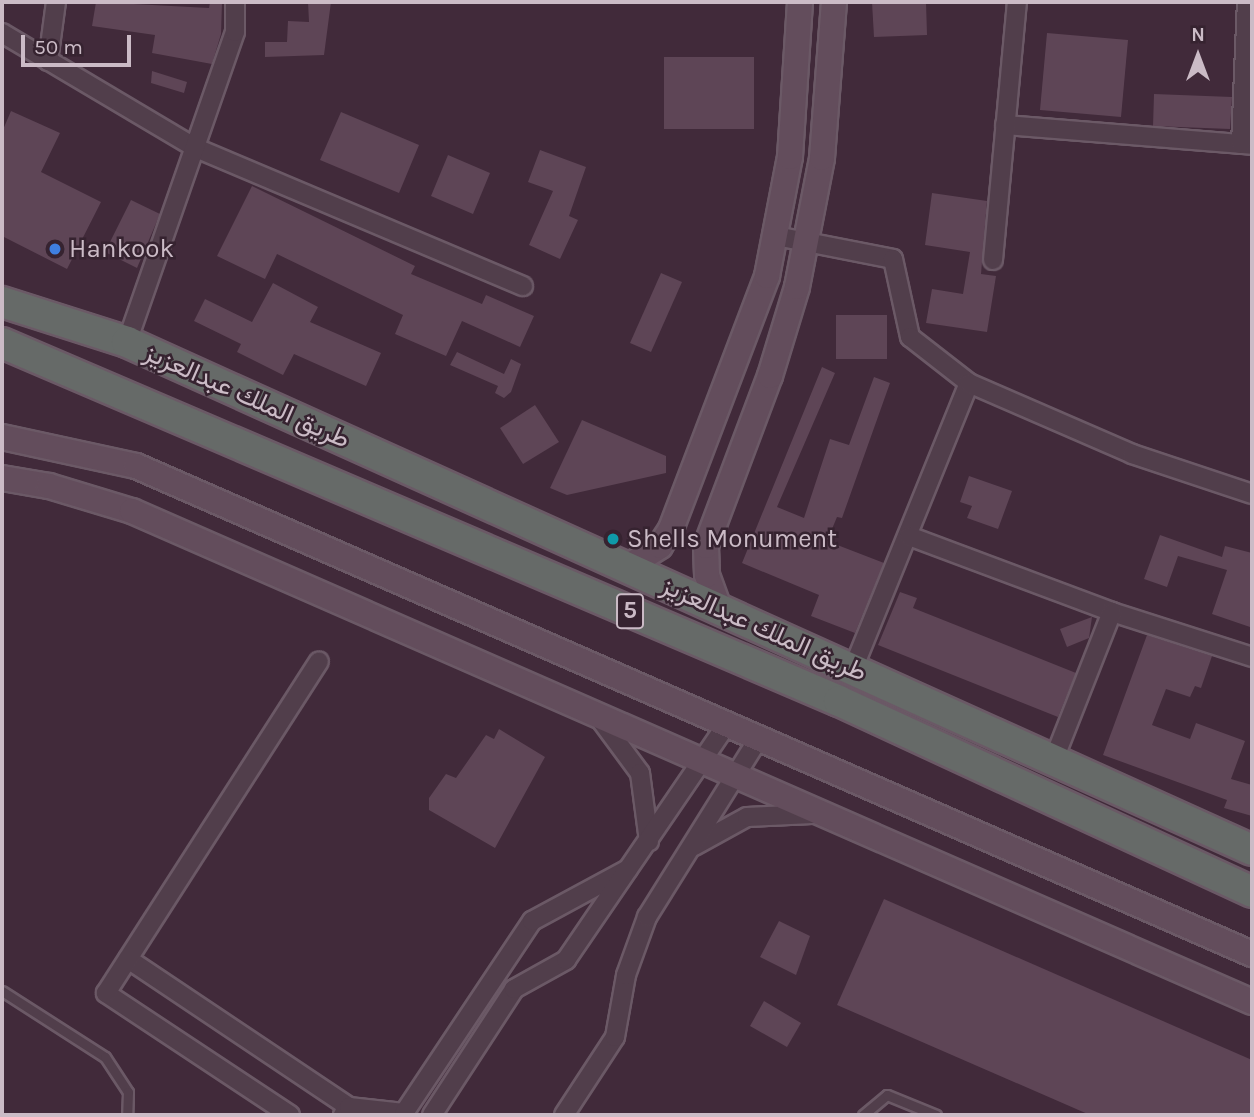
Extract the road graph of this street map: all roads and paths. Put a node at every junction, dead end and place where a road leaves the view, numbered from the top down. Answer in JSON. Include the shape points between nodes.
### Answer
{"nodes":[{"id":1,"x":56,"y":2,"type":"edge"},
{"id":2,"x":235,"y":2,"type":"edge"},
{"id":3,"x":800,"y":2,"type":"edge"},
{"id":4,"x":834,"y":2,"type":"edge"},
{"id":5,"x":1017,"y":2,"type":"edge"},
{"id":6,"x":1247,"y":2,"type":"edge"},
{"id":7,"x":2,"y":33,"type":"edge"},
{"id":8,"x":48,"y":61,"type":"junction"},
{"id":9,"x":1005,"y":125,"type":"junction"},
{"id":10,"x":1247,"y":145,"type":"edge"},
{"id":11,"x":196,"y":148,"type":"junction"},
{"id":12,"x":776,"y":236,"type":"junction"},
{"id":13,"x":806,"y":243,"type":"junction"},
{"id":14,"x":993,"y":260,"type":"dead end"},
{"id":15,"x":523,"y":286,"type":"dead end"},
{"id":16,"x":2,"y":302,"type":"edge"},
{"id":17,"x":127,"y":342,"type":"junction"},
{"id":18,"x":2,"y":343,"type":"edge"},
{"id":19,"x":969,"y":383,"type":"junction"},
{"id":20,"x":2,"y":437,"type":"edge"},
{"id":21,"x":2,"y":478,"type":"edge"},
{"id":22,"x":1252,"y":494,"type":"edge"},
{"id":23,"x":909,"y":536,"type":"junction"},
{"id":24,"x":627,"y":567,"type":"junction"},
{"id":25,"x":719,"y":608,"type":"junction"},
{"id":26,"x":1112,"y":612,"type":"junction"},
{"id":27,"x":1252,"y":657,"type":"edge"},
{"id":28,"x":319,"y":661,"type":"dead end"},
{"id":29,"x":853,"y":668,"type":"junction"},
{"id":30,"x":592,"y":712,"type":"junction"},
{"id":31,"x":727,"y":724,"type":"junction"},
{"id":32,"x":759,"y":738,"type":"junction"},
{"id":33,"x":1054,"y":759,"type":"junction"},
{"id":34,"x":703,"y":762,"type":"junction"},
{"id":35,"x":734,"y":775,"type":"junction"},
{"id":36,"x":826,"y":816,"type":"junction"},
{"id":37,"x":649,"y":841,"type":"junction"},
{"id":38,"x":1252,"y":850,"type":"edge"},
{"id":39,"x":686,"y":852,"type":"junction"},
{"id":40,"x":632,"y":867,"type":"junction"},
{"id":41,"x":1252,"y":892,"type":"edge"},
{"id":42,"x":1252,"y":954,"type":"edge"},
{"id":43,"x":128,"y":959,"type":"junction"},
{"id":44,"x":2,"y":990,"type":"edge"},
{"id":45,"x":1252,"y":1002,"type":"edge"},
{"id":46,"x":346,"y":1111,"type":"edge"},
{"id":47,"x":127,"y":1115,"type":"edge"},
{"id":48,"x":290,"y":1115,"type":"edge"},
{"id":49,"x":432,"y":1115,"type":"edge"},
{"id":50,"x":564,"y":1115,"type":"edge"},
{"id":51,"x":863,"y":1115,"type":"edge"},
{"id":52,"x":936,"y":1115,"type":"edge"}],
"edges":[{"from":1,"to":8,"type":"street"},
{"from":2,"to":11,"type":"street","via":[[235,32]]},
{"from":3,"to":12,"type":"main road","via":[[790,157]]},
{"from":4,"to":13,"type":"main road","via":[[821,158]]},
{"from":5,"to":9,"type":"street"},
{"from":6,"to":10,"type":"street"},
{"from":7,"to":8,"type":"street"},
{"from":8,"to":11,"type":"street"},
{"from":9,"to":10,"type":"street"},
{"from":9,"to":14,"type":"street"},
{"from":11,"to":15,"type":"street"},
{"from":11,"to":17,"type":"street"},
{"from":12,"to":13,"type":"street"},
{"from":12,"to":24,"type":"main road","via":[[737,365],[671,529],[660,546]]},
{"from":13,"to":19,"type":"street","via":[[893,259],[910,337]]},
{"from":13,"to":25,"type":"main road","via":[[770,376],[706,546],[707,575]]},
{"from":16,"to":17,"type":"highway","name":"طريق الملك عبدالعزيز","number":"5"},
{"from":17,"to":24,"type":"highway","name":"طريق الملك عبدالعزيز","number":"5"},
{"from":18,"to":41,"type":"highway","name":"طريق الملك عبدالعزيز","number":"5","via":[[839,701]]},
{"from":19,"to":22,"type":"street","via":[[1132,454]]},
{"from":19,"to":23,"type":"street"},
{"from":20,"to":31,"type":"main road","via":[[136,466]]},
{"from":21,"to":30,"type":"main road","via":[[49,485],[132,511]]},
{"from":23,"to":26,"type":"street"},
{"from":23,"to":29,"type":"street"},
{"from":24,"to":25,"type":"highway","name":"طريق الملك عبدالعزيز","number":"5"},
{"from":25,"to":29,"type":"highway","name":"طريق الملك عبدالعزيز","number":"5"},
{"from":26,"to":27,"type":"street"},
{"from":26,"to":33,"type":"street"},
{"from":28,"to":43,"type":"street"},
{"from":29,"to":33,"type":"highway","name":"طريق الملك عبدالعزيز","number":"5"},
{"from":30,"to":34,"type":"main road"},
{"from":30,"to":37,"type":"street","via":[[619,740],[640,773]]},
{"from":31,"to":32,"type":"main road"},
{"from":31,"to":34,"type":"street"},
{"from":32,"to":35,"type":"street"},
{"from":32,"to":42,"type":"main road"},
{"from":33,"to":38,"type":"highway","name":"طريق الملك عبدالعزيز","number":"5"},
{"from":34,"to":35,"type":"main road"},
{"from":34,"to":37,"type":"street"},
{"from":35,"to":36,"type":"main road"},
{"from":35,"to":39,"type":"street"},
{"from":36,"to":39,"type":"street","via":[[788,812],[747,817],[712,832]]},
{"from":36,"to":45,"type":"main road"},
{"from":37,"to":40,"type":"street"},
{"from":39,"to":50,"type":"street","via":[[647,917],[626,975],[615,1037]]},
{"from":40,"to":46,"type":"street","via":[[532,921],[404,1113]]},
{"from":40,"to":49,"type":"street","via":[[566,960],[514,989]]},
{"from":43,"to":46,"type":"street"},
{"from":43,"to":48,"type":"street","via":[[106,993]]},
{"from":44,"to":47,"type":"lane","via":[[105,1057],[128,1091]]},
{"from":51,"to":52,"type":"lane","via":[[887,1095]]}]}
